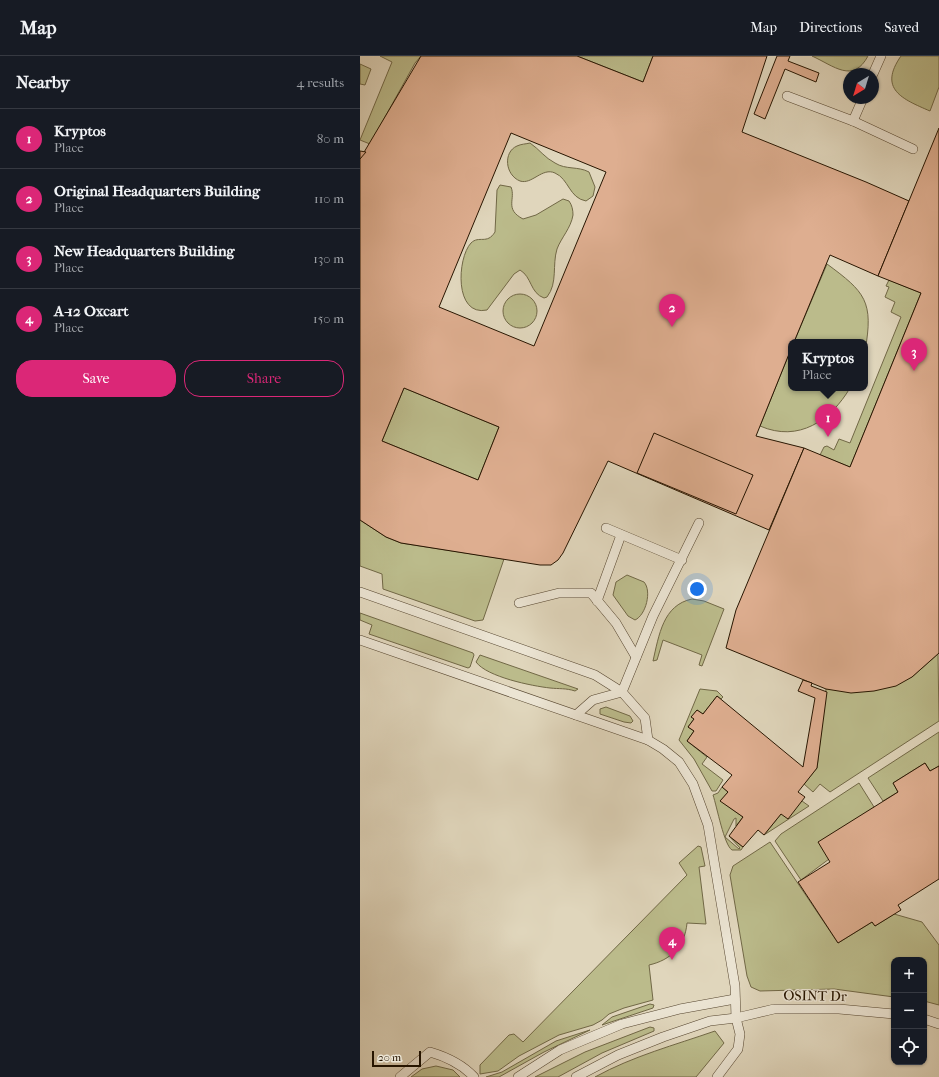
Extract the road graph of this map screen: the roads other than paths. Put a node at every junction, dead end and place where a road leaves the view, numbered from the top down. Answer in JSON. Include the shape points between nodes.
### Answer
{"nodes":[{"id":1,"x":881,"y":56,"type":"edge"},
{"id":2,"x":876,"y":68,"type":"edge"},
{"id":3,"x":787,"y":96,"type":"dead end"},
{"id":4,"x":860,"y":104,"type":"edge"},
{"id":5,"x":853,"y":121,"type":"junction"},
{"id":6,"x":913,"y":149,"type":"dead end"},
{"id":7,"x":699,"y":523,"type":"dead end"},
{"id":8,"x":606,"y":528,"type":"dead end"},
{"id":9,"x":621,"y":535,"type":"junction"},
{"id":10,"x":682,"y":560,"type":"junction"},
{"id":11,"x":360,"y":592,"type":"edge"},
{"id":12,"x":597,"y":601,"type":"junction"},
{"id":13,"x":519,"y":603,"type":"dead end"},
{"id":14,"x":360,"y":640,"type":"edge"},
{"id":15,"x":636,"y":657,"type":"junction"},
{"id":16,"x":622,"y":692,"type":"junction"},
{"id":17,"x":576,"y":715,"type":"junction"},
{"id":18,"x":648,"y":740,"type":"junction"},
{"id":19,"x":735,"y":999,"type":"junction"},
{"id":20,"x":891,"y":1014,"type":"edge"},
{"id":21,"x":736,"y":1018,"type":"junction"},
{"id":22,"x":927,"y":1020,"type":"edge"},
{"id":23,"x":939,"y":1024,"type":"edge"},
{"id":24,"x":400,"y":1077,"type":"edge"},
{"id":25,"x":474,"y":1077,"type":"edge"},
{"id":26,"x":518,"y":1077,"type":"edge"},
{"id":27,"x":576,"y":1077,"type":"edge"},
{"id":28,"x":716,"y":1077,"type":"edge"}],
"edges":[{"from":1,"to":2,"type":"lane"},
{"from":3,"to":5,"type":"lane"},
{"from":4,"to":5,"type":"lane"},
{"from":5,"to":6,"type":"lane"},
{"from":7,"to":10,"type":"lane"},
{"from":8,"to":9,"type":"lane"},
{"from":9,"to":10,"type":"lane"},
{"from":9,"to":12,"type":"lane"},
{"from":10,"to":15,"type":"lane"},
{"from":11,"to":16,"type":"lane","via":[[595,675]]},
{"from":12,"to":13,"type":"lane","via":[[591,593],[559,593]]},
{"from":12,"to":15,"type":"lane","via":[[616,623]]},
{"from":14,"to":17,"type":"lane"},
{"from":15,"to":16,"type":"lane"},
{"from":16,"to":17,"type":"lane","via":[[593,700]]},
{"from":16,"to":18,"type":"lane","via":[[645,718]]},
{"from":17,"to":18,"type":"lane"},
{"from":18,"to":19,"type":"lane","via":[[679,762],[702,805],[708,824]]},
{"from":19,"to":21,"type":"lane"},
{"from":19,"to":26,"type":"lane","via":[[680,1008],[622,1024],[560,1050]]},
{"from":20,"to":21,"type":"lane","name":"OSINT Dr","via":[[839,1009],[774,1009]]},
{"from":21,"to":27,"type":"lane","name":"OSINT Dr","via":[[710,1021],[663,1037],[618,1055]]},
{"from":21,"to":28,"type":"lane","via":[[740,1034],[738,1049]]},
{"from":22,"to":23,"type":"lane"},
{"from":24,"to":25,"type":"lane","via":[[430,1052],[452,1060],[466,1068]]}]}
